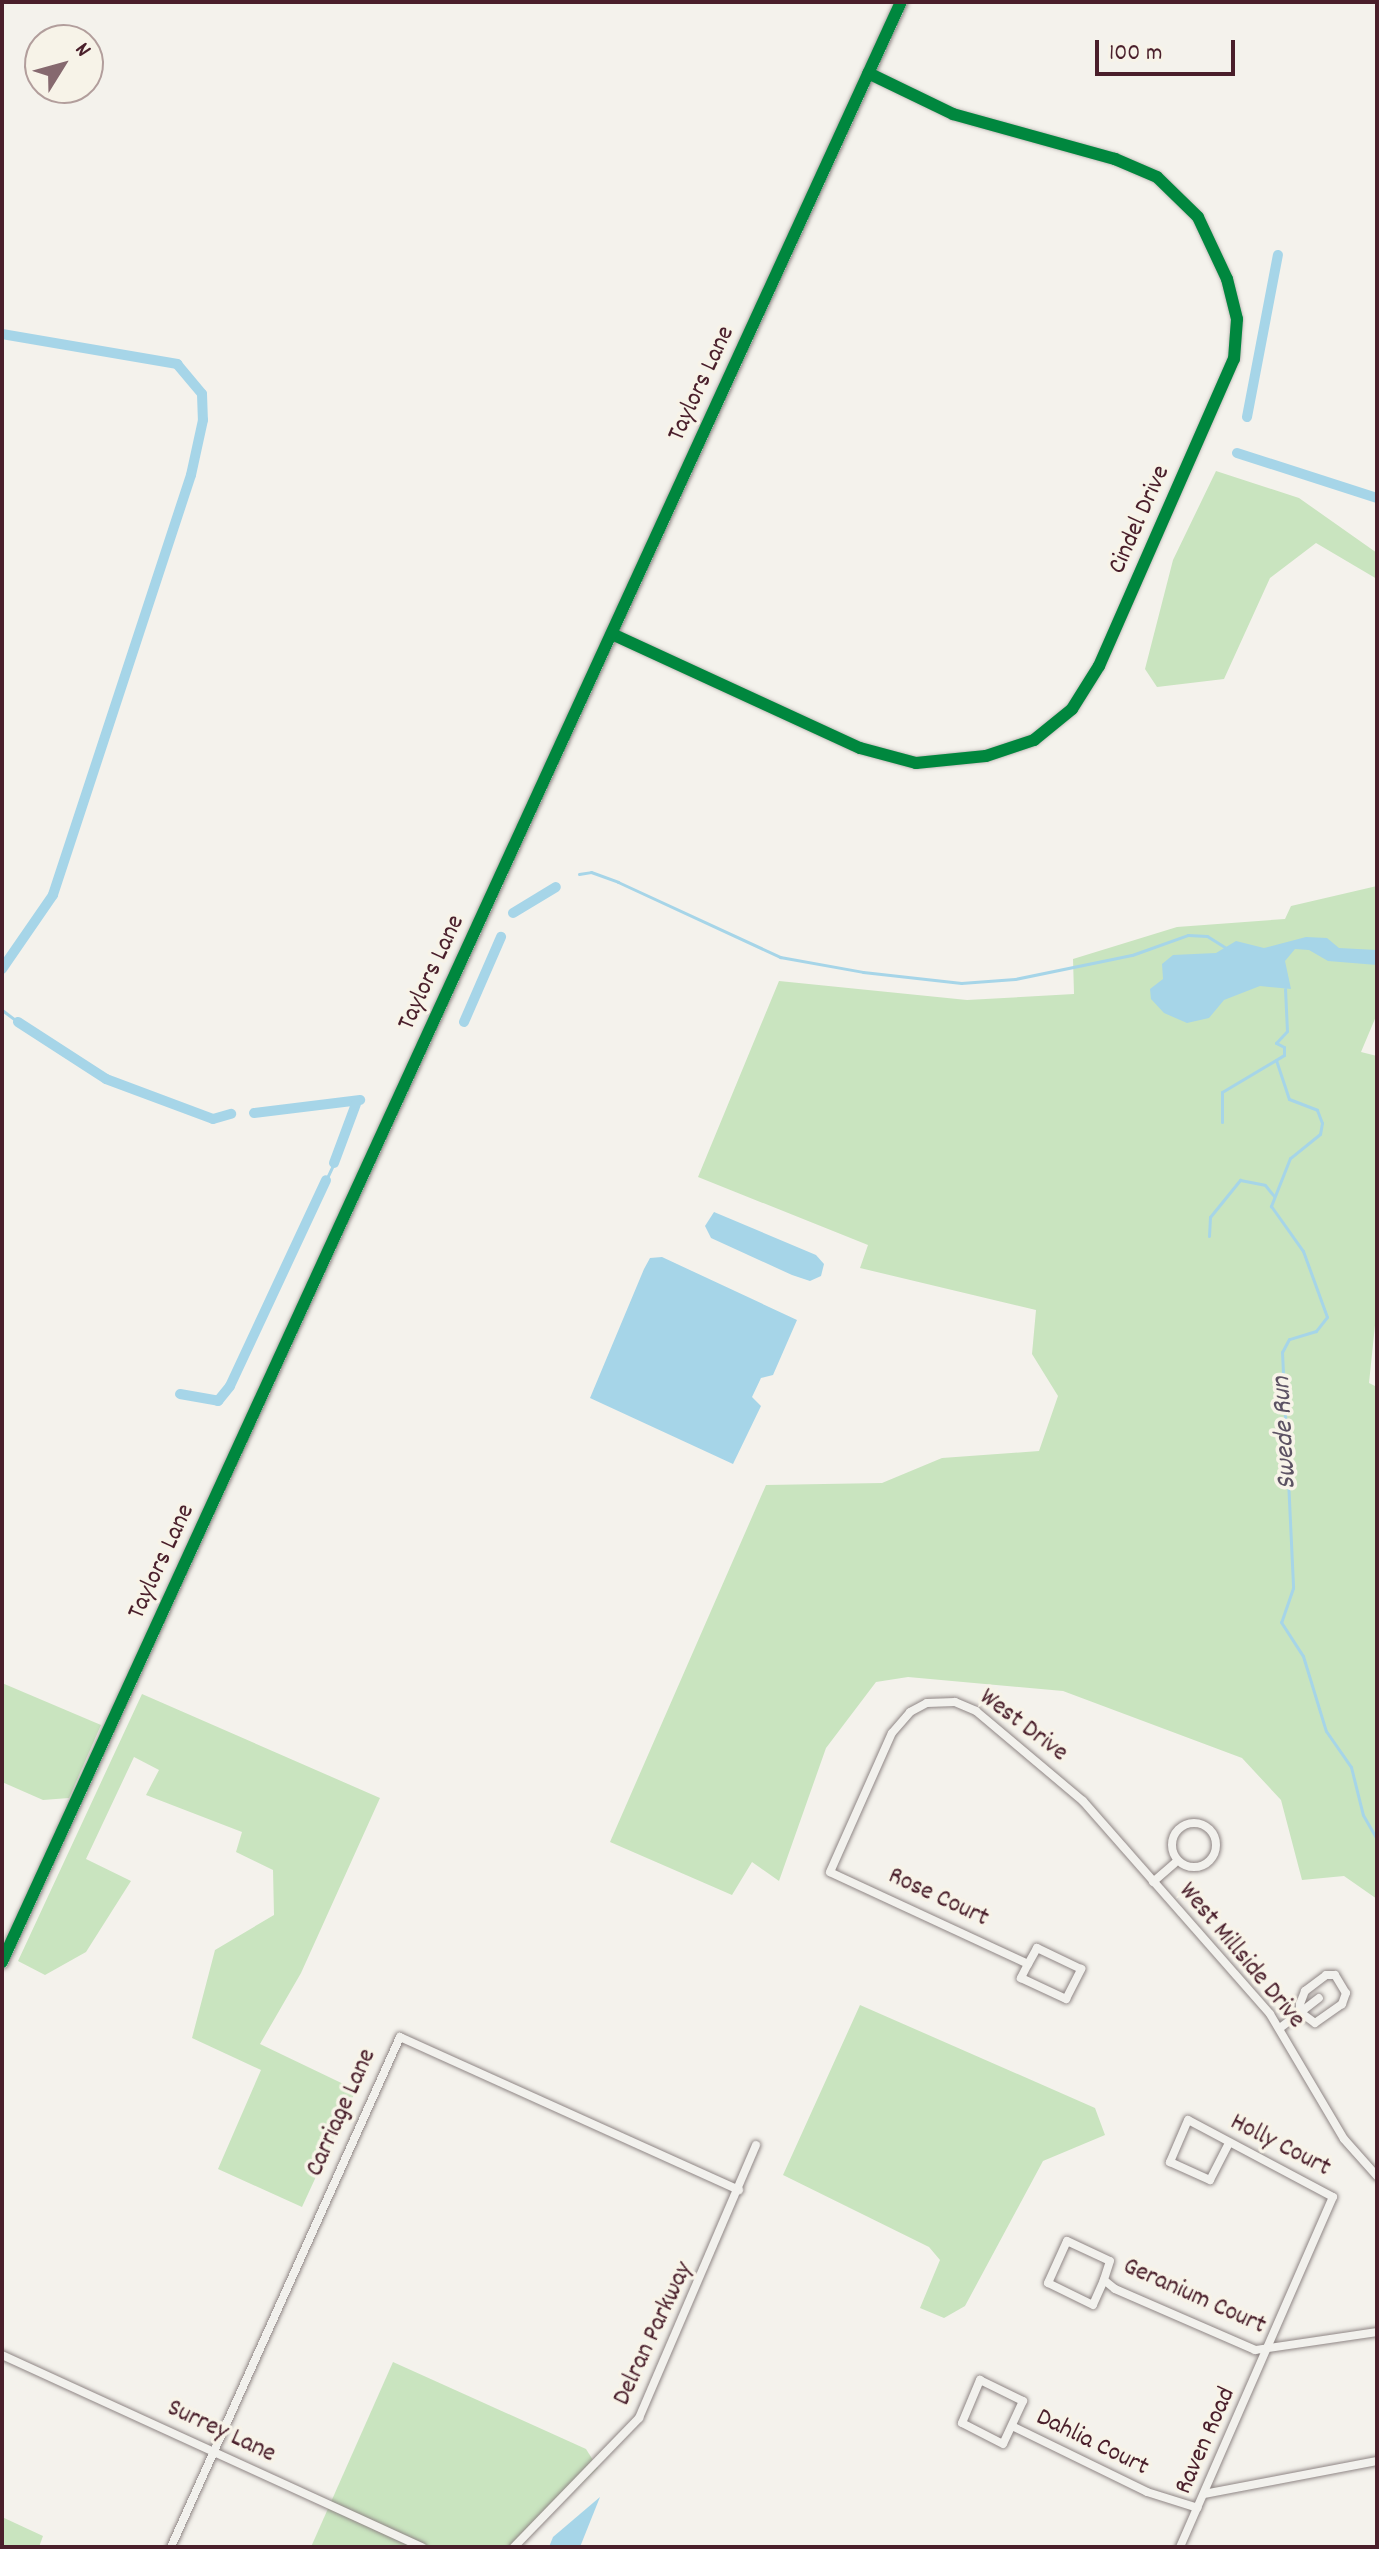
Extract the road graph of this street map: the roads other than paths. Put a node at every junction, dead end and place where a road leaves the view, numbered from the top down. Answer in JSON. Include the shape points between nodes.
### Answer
{"nodes":[{"id":1,"x":901,"y":2,"type":"edge"},
{"id":2,"x":868,"y":73,"type":"junction"},
{"id":3,"x":612,"y":634,"type":"junction"},
{"id":4,"x":1175,"y":1863,"type":"junction"},
{"id":5,"x":830,"y":1872,"type":"joint"},
{"id":6,"x":1153,"y":1882,"type":"junction"},
{"id":7,"x":2,"y":1962,"type":"edge"},
{"id":8,"x":1028,"y":1964,"type":"junction"},
{"id":9,"x":1319,"y":1998,"type":"dead end"},
{"id":10,"x":1300,"y":2012,"type":"junction"},
{"id":11,"x":1280,"y":2028,"type":"junction"},
{"id":12,"x":1229,"y":2143,"type":"junction"},
{"id":13,"x":756,"y":2145,"type":"dead end"},
{"id":14,"x":1377,"y":2176,"type":"edge"},
{"id":15,"x":739,"y":2190,"type":"junction"},
{"id":16,"x":1104,"y":2280,"type":"junction"},
{"id":17,"x":1377,"y":2332,"type":"edge"},
{"id":18,"x":1267,"y":2351,"type":"junction"},
{"id":19,"x":2,"y":2355,"type":"edge"},
{"id":20,"x":1014,"y":2427,"type":"junction"},
{"id":21,"x":214,"y":2451,"type":"junction"},
{"id":22,"x":1377,"y":2461,"type":"edge"},
{"id":23,"x":1204,"y":2494,"type":"junction"},
{"id":24,"x":1198,"y":2508,"type":"junction"},
{"id":25,"x":171,"y":2547,"type":"edge"},
{"id":26,"x":422,"y":2547,"type":"edge"},
{"id":27,"x":514,"y":2547,"type":"edge"},
{"id":28,"x":1180,"y":2547,"type":"edge"}],
"edges":[{"from":1,"to":2,"type":"street","name":"Taylors Lane"},
{"from":2,"to":3,"type":"street","name":"Taylors Lane"},
{"from":2,"to":3,"type":"street","name":"Cindel Drive","via":[[953,114],[1115,159],[1157,177],[1198,217],[1227,279],[1237,319],[1234,359],[1104,655],[1072,709],[1034,740],[986,756],[916,763],[860,748]]},
{"from":3,"to":7,"type":"street","name":"Taylors Lane"},
{"from":4,"to":4,"type":"street","via":[[1171,1841],[1194,1821],[1204,1821],[1219,1846],[1195,1868]]},
{"from":4,"to":6,"type":"street"},
{"from":5,"to":6,"type":"street","name":"West Drive","via":[[897,1725],[918,1707],[945,1701],[976,1711],[1053,1773]]},
{"from":5,"to":8,"type":"street","name":"Rose Court"},
{"from":6,"to":11,"type":"street","name":"West Millside Drive"},
{"from":8,"to":8,"type":"street","via":[[1037,1948],[1081,1969],[1066,1999],[1021,1978]]},
{"from":9,"to":10,"type":"street"},
{"from":10,"to":10,"type":"street","via":[[1305,1991],[1326,1975],[1342,1982],[1342,2004],[1315,2023]]},
{"from":10,"to":11,"type":"street"},
{"from":11,"to":14,"type":"street","name":"West Millside Drive","via":[[1344,2139]]},
{"from":12,"to":12,"type":"street","name":"Holly Court","via":[[1188,2120],[1168,2156],[1177,2169],[1210,2180]]},
{"from":12,"to":18,"type":"street","name":"Holly Court","via":[[1333,2197]]},
{"from":13,"to":15,"type":"street","name":"Delran Parkway"},
{"from":15,"to":21,"type":"street","name":"Carriage Lane","via":[[400,2037]]},
{"from":15,"to":27,"type":"street","name":"Delran Parkway","via":[[639,2418]]},
{"from":16,"to":16,"type":"street","name":"Geranium Court","via":[[1110,2261],[1067,2241],[1048,2283],[1093,2305]]},
{"from":16,"to":18,"type":"street","name":"Geranium Court","via":[[1141,2302],[1248,2348]]},
{"from":17,"to":18,"type":"street"},
{"from":18,"to":23,"type":"street","name":"Raven Road"},
{"from":19,"to":21,"type":"street","name":"Surrey Lane"},
{"from":20,"to":20,"type":"street","name":"Dahlia Court","via":[[1023,2401],[980,2380],[962,2423],[1003,2444]]},
{"from":20,"to":24,"type":"street","name":"Dahlia Court","via":[[1147,2492]]},
{"from":21,"to":25,"type":"street","name":"Carriage Lane"},
{"from":21,"to":26,"type":"street","name":"Surrey Lane"},
{"from":22,"to":23,"type":"street"},
{"from":23,"to":24,"type":"street","name":"Raven Road"},
{"from":24,"to":28,"type":"street","name":"Raven Road"}]}
